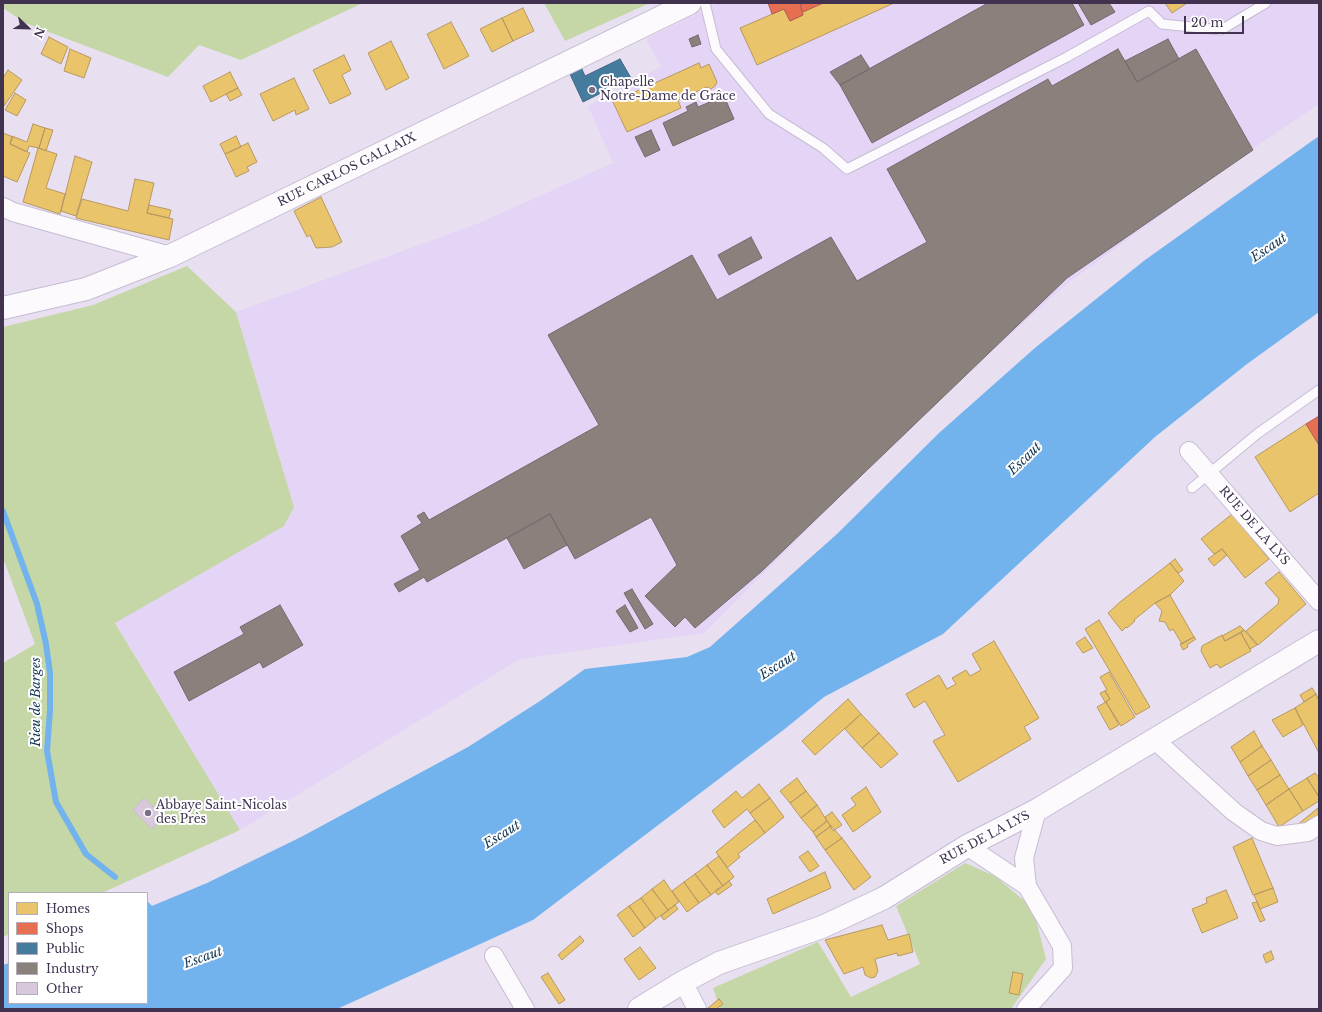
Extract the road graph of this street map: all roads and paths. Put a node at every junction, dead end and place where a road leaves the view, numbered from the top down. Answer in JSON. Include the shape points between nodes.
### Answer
{"nodes":[{"id":1,"x":705,"y":3,"type":"edge"},
{"id":2,"x":1266,"y":3,"type":"edge"},
{"id":3,"x":684,"y":4,"type":"edge"},
{"id":4,"x":3,"y":207,"type":"edge"},
{"id":5,"x":170,"y":256,"type":"junction"},
{"id":6,"x":3,"y":308,"type":"edge"},
{"id":7,"x":1319,"y":390,"type":"edge"},
{"id":8,"x":1189,"y":451,"type":"dead end"},
{"id":9,"x":1208,"y":474,"type":"junction"},
{"id":10,"x":1192,"y":488,"type":"dead end"},
{"id":11,"x":1319,"y":601,"type":"edge"},
{"id":12,"x":1319,"y":641,"type":"edge"},
{"id":13,"x":1155,"y":740,"type":"junction"},
{"id":14,"x":1037,"y":810,"type":"junction"},
{"id":15,"x":1319,"y":825,"type":"edge"},
{"id":16,"x":967,"y":846,"type":"junction"},
{"id":17,"x":1027,"y":886,"type":"junction"},
{"id":18,"x":494,"y":956,"type":"dead end"},
{"id":19,"x":683,"y":982,"type":"junction"},
{"id":20,"x":525,"y":1009,"type":"edge"},
{"id":21,"x":639,"y":1009,"type":"edge"},
{"id":22,"x":697,"y":1009,"type":"edge"},
{"id":23,"x":1026,"y":1009,"type":"edge"}],
"edges":[{"from":1,"to":2,"type":"lane","via":[[716,49],[769,114],[823,148],[847,169],[1067,58],[1149,11],[1162,24],[1221,30]]},
{"from":3,"to":5,"type":"main road","name":"RUE CARLOS GALLAIX"},
{"from":4,"to":5,"type":"street"},
{"from":5,"to":6,"type":"main road","name":"RUE CARLOS GALLAIX","via":[[86,289]]},
{"from":7,"to":9,"type":"lane","via":[[1257,434]]},
{"from":8,"to":9,"type":"street","name":"RUE DE LA LYS"},
{"from":9,"to":10,"type":"lane"},
{"from":9,"to":11,"type":"street","name":"RUE DE LA LYS"},
{"from":12,"to":13,"type":"main road","name":"RUE DE LA LYS"},
{"from":13,"to":14,"type":"main road","name":"RUE DE LA LYS"},
{"from":13,"to":15,"type":"street","via":[[1234,812],[1261,831],[1277,836],[1308,832]]},
{"from":14,"to":16,"type":"main road","name":"RUE DE LA LYS"},
{"from":14,"to":17,"type":"street","via":[[1024,858]]},
{"from":16,"to":17,"type":"street"},
{"from":16,"to":19,"type":"main road","name":"RUE DE LA LYS","via":[[884,898],[822,927],[719,963]]},
{"from":17,"to":23,"type":"street","via":[[1062,946],[1063,968]]},
{"from":18,"to":20,"type":"street"},
{"from":19,"to":21,"type":"main road","name":"RUE DE LA LYS"},
{"from":19,"to":22,"type":"street"}]}
